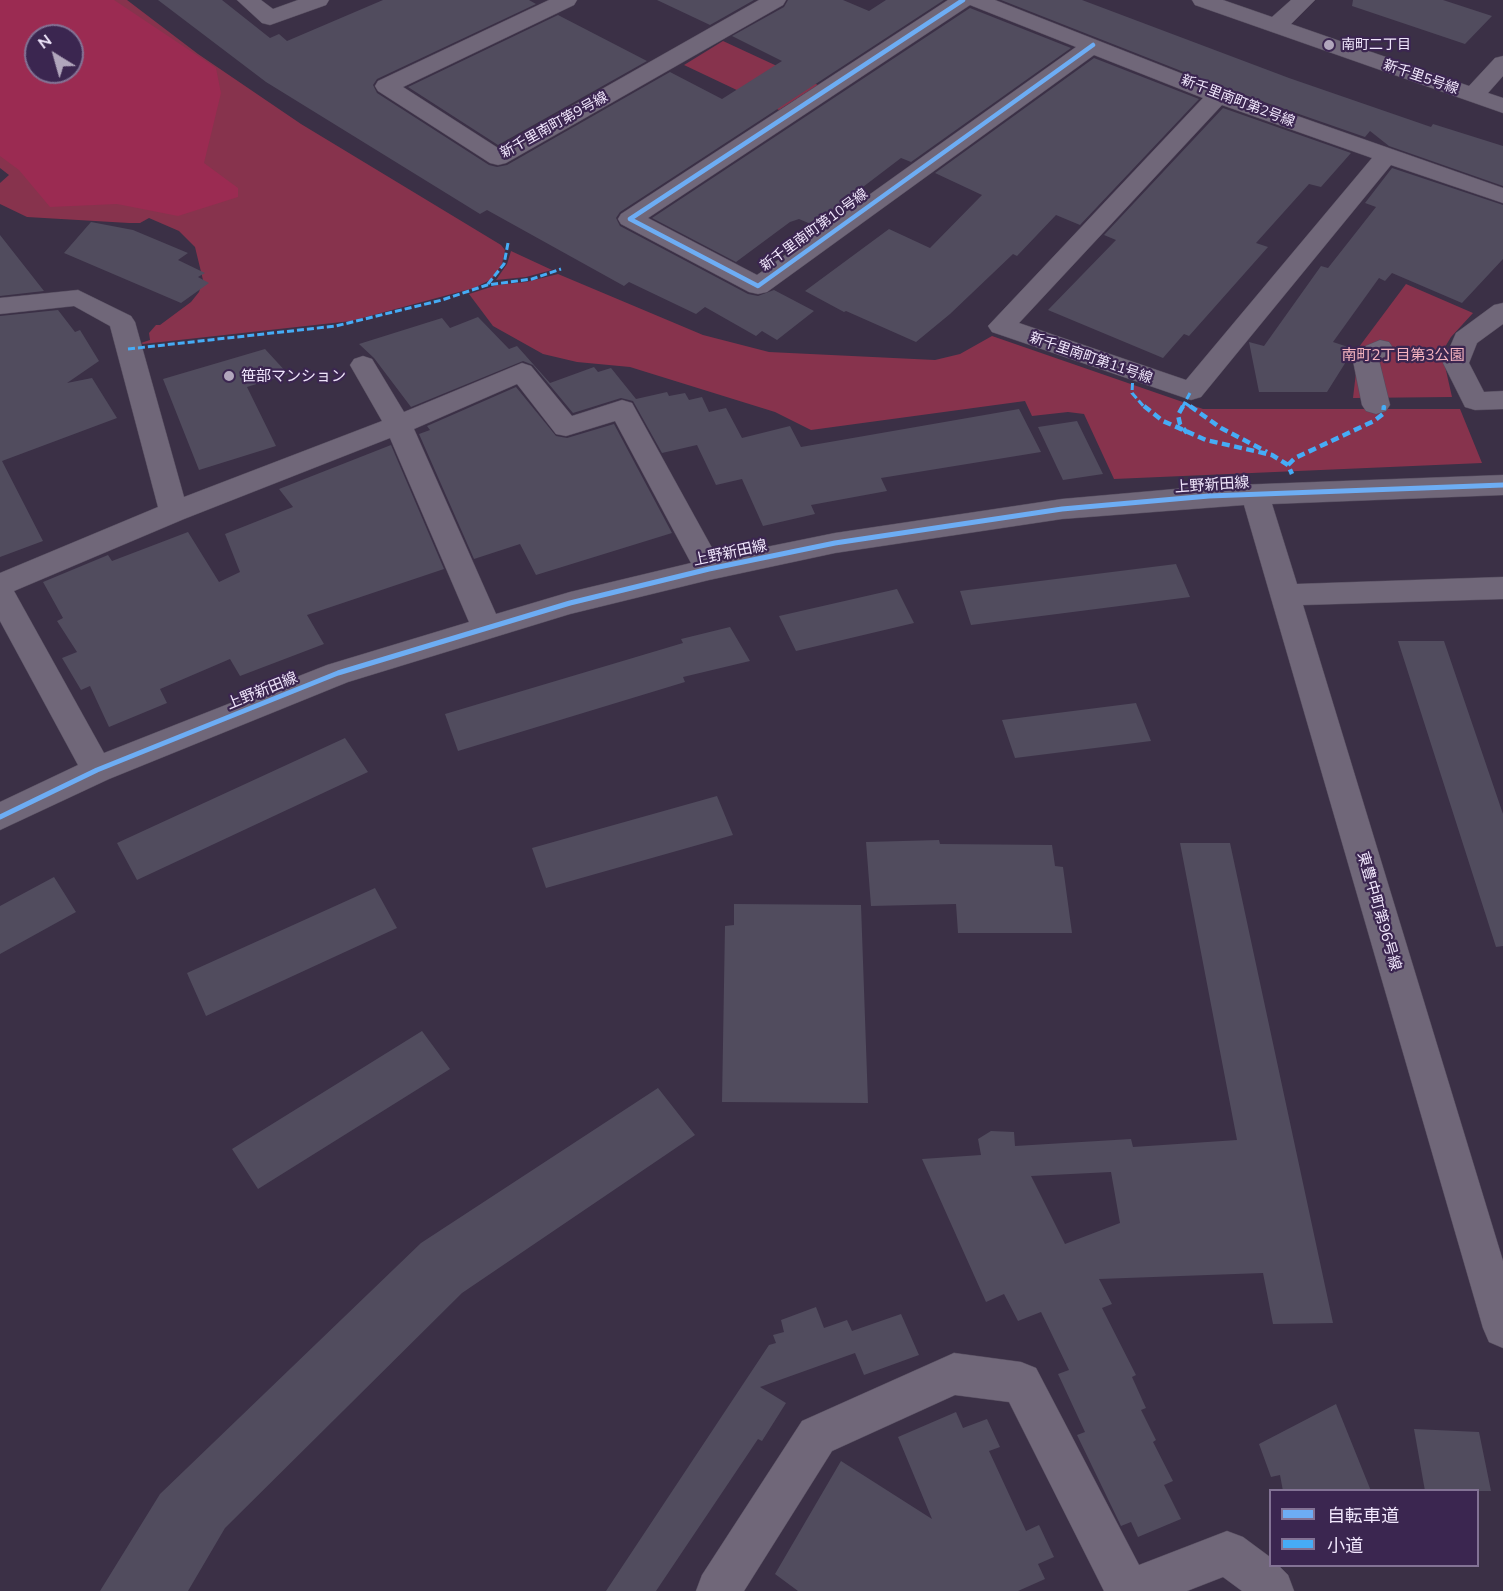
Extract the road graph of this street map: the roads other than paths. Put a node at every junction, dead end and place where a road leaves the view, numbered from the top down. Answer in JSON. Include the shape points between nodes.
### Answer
{"nodes":[{"id":1,"x":248,"y":0,"type":"edge"},
{"id":2,"x":318,"y":0,"type":"edge"},
{"id":3,"x":566,"y":0,"type":"edge"},
{"id":4,"x":775,"y":0,"type":"edge"},
{"id":5,"x":963,"y":0,"type":"edge"},
{"id":6,"x":976,"y":0,"type":"edge"},
{"id":7,"x":1203,"y":0,"type":"edge"},
{"id":8,"x":1304,"y":0,"type":"edge"},
{"id":9,"x":1275,"y":26,"type":"junction"},
{"id":10,"x":1093,"y":45,"type":"junction"},
{"id":11,"x":1503,"y":63,"type":"edge"},
{"id":12,"x":1218,"y":96,"type":"junction"},
{"id":13,"x":1473,"y":96,"type":"junction"},
{"id":14,"x":1503,"y":106,"type":"edge"},
{"id":15,"x":1387,"y":155,"type":"junction"},
{"id":16,"x":1503,"y":196,"type":"edge"},
{"id":17,"x":0,"y":306,"type":"edge"},
{"id":18,"x":1503,"y":311,"type":"edge"},
{"id":19,"x":1380,"y":348,"type":"dead end"},
{"id":20,"x":363,"y":365,"type":"dead end"},
{"id":21,"x":1503,"y":400,"type":"edge"},
{"id":22,"x":1376,"y":405,"type":"dead end"},
{"id":23,"x":398,"y":425,"type":"junction"},
{"id":24,"x":1503,"y":485,"type":"edge"},
{"id":25,"x":1255,"y":494,"type":"junction"},
{"id":26,"x":174,"y":512,"type":"junction"},
{"id":27,"x":709,"y":569,"type":"junction"},
{"id":28,"x":0,"y":585,"type":"edge"},
{"id":29,"x":1503,"y":588,"type":"edge"},
{"id":30,"x":0,"y":593,"type":"edge"},
{"id":31,"x":1285,"y":595,"type":"junction"},
{"id":32,"x":487,"y":627,"type":"junction"},
{"id":33,"x":97,"y":770,"type":"junction"},
{"id":34,"x":0,"y":817,"type":"edge"},
{"id":35,"x":1503,"y":1328,"type":"edge"},
{"id":36,"x":718,"y":1591,"type":"edge"},
{"id":37,"x":1129,"y":1591,"type":"edge"},
{"id":38,"x":1272,"y":1591,"type":"edge"}],
"edges":[{"from":1,"to":2,"type":"street","via":[[270,18]]},
{"from":3,"to":4,"type":"street","name":"新千里南町第9号線","via":[[386,86],[498,158]]},
{"from":5,"to":10,"type":"street","name":"新千里南町第10号線","via":[[630,219],[758,286]]},
{"from":6,"to":10,"type":"street","name":"新千里南町第2号線"},
{"from":7,"to":9,"type":"street","name":"新千里5号線"},
{"from":8,"to":9,"type":"street"},
{"from":9,"to":13,"type":"street","name":"新千里5号線"},
{"from":10,"to":12,"type":"street","name":"新千里南町第2号線"},
{"from":11,"to":13,"type":"street"},
{"from":12,"to":15,"type":"street","name":"新千里南町第2号線"},
{"from":12,"to":15,"type":"street","name":"新千里南町第11号線","via":[[1001,326],[1191,392]]},
{"from":13,"to":14,"type":"street","name":"新千里5号線"},
{"from":15,"to":16,"type":"street","name":"新千里南町第2号線"},
{"from":17,"to":26,"type":"street","via":[[78,298],[122,322]]},
{"from":18,"to":21,"type":"street","via":[[1465,339],[1456,363],[1475,402]]},
{"from":19,"to":22,"type":"street","via":[[1365,356]]},
{"from":20,"to":23,"type":"street"},
{"from":23,"to":26,"type":"street"},
{"from":23,"to":27,"type":"street","via":[[522,372],[566,427],[622,409]]},
{"from":23,"to":32,"type":"street"},
{"from":24,"to":25,"type":"street","name":"上野新田線"},
{"from":25,"to":27,"type":"street","name":"上野新田線","via":[[1062,509],[835,543]]},
{"from":25,"to":31,"type":"street","name":"東豊中町第96号線"},
{"from":26,"to":28,"type":"street"},
{"from":27,"to":32,"type":"street","name":"上野新田線"},
{"from":29,"to":31,"type":"street"},
{"from":30,"to":33,"type":"street"},
{"from":31,"to":35,"type":"street","name":"東豊中町第96号線"},
{"from":32,"to":33,"type":"street","name":"上野新田線","via":[[338,673]]},
{"from":33,"to":34,"type":"street","name":"上野新田線"},
{"from":36,"to":37,"type":"street","via":[[817,1436],[954,1374],[1021,1383]]},
{"from":37,"to":38,"type":"street","via":[[1227,1553],[1259,1576]]}]}
